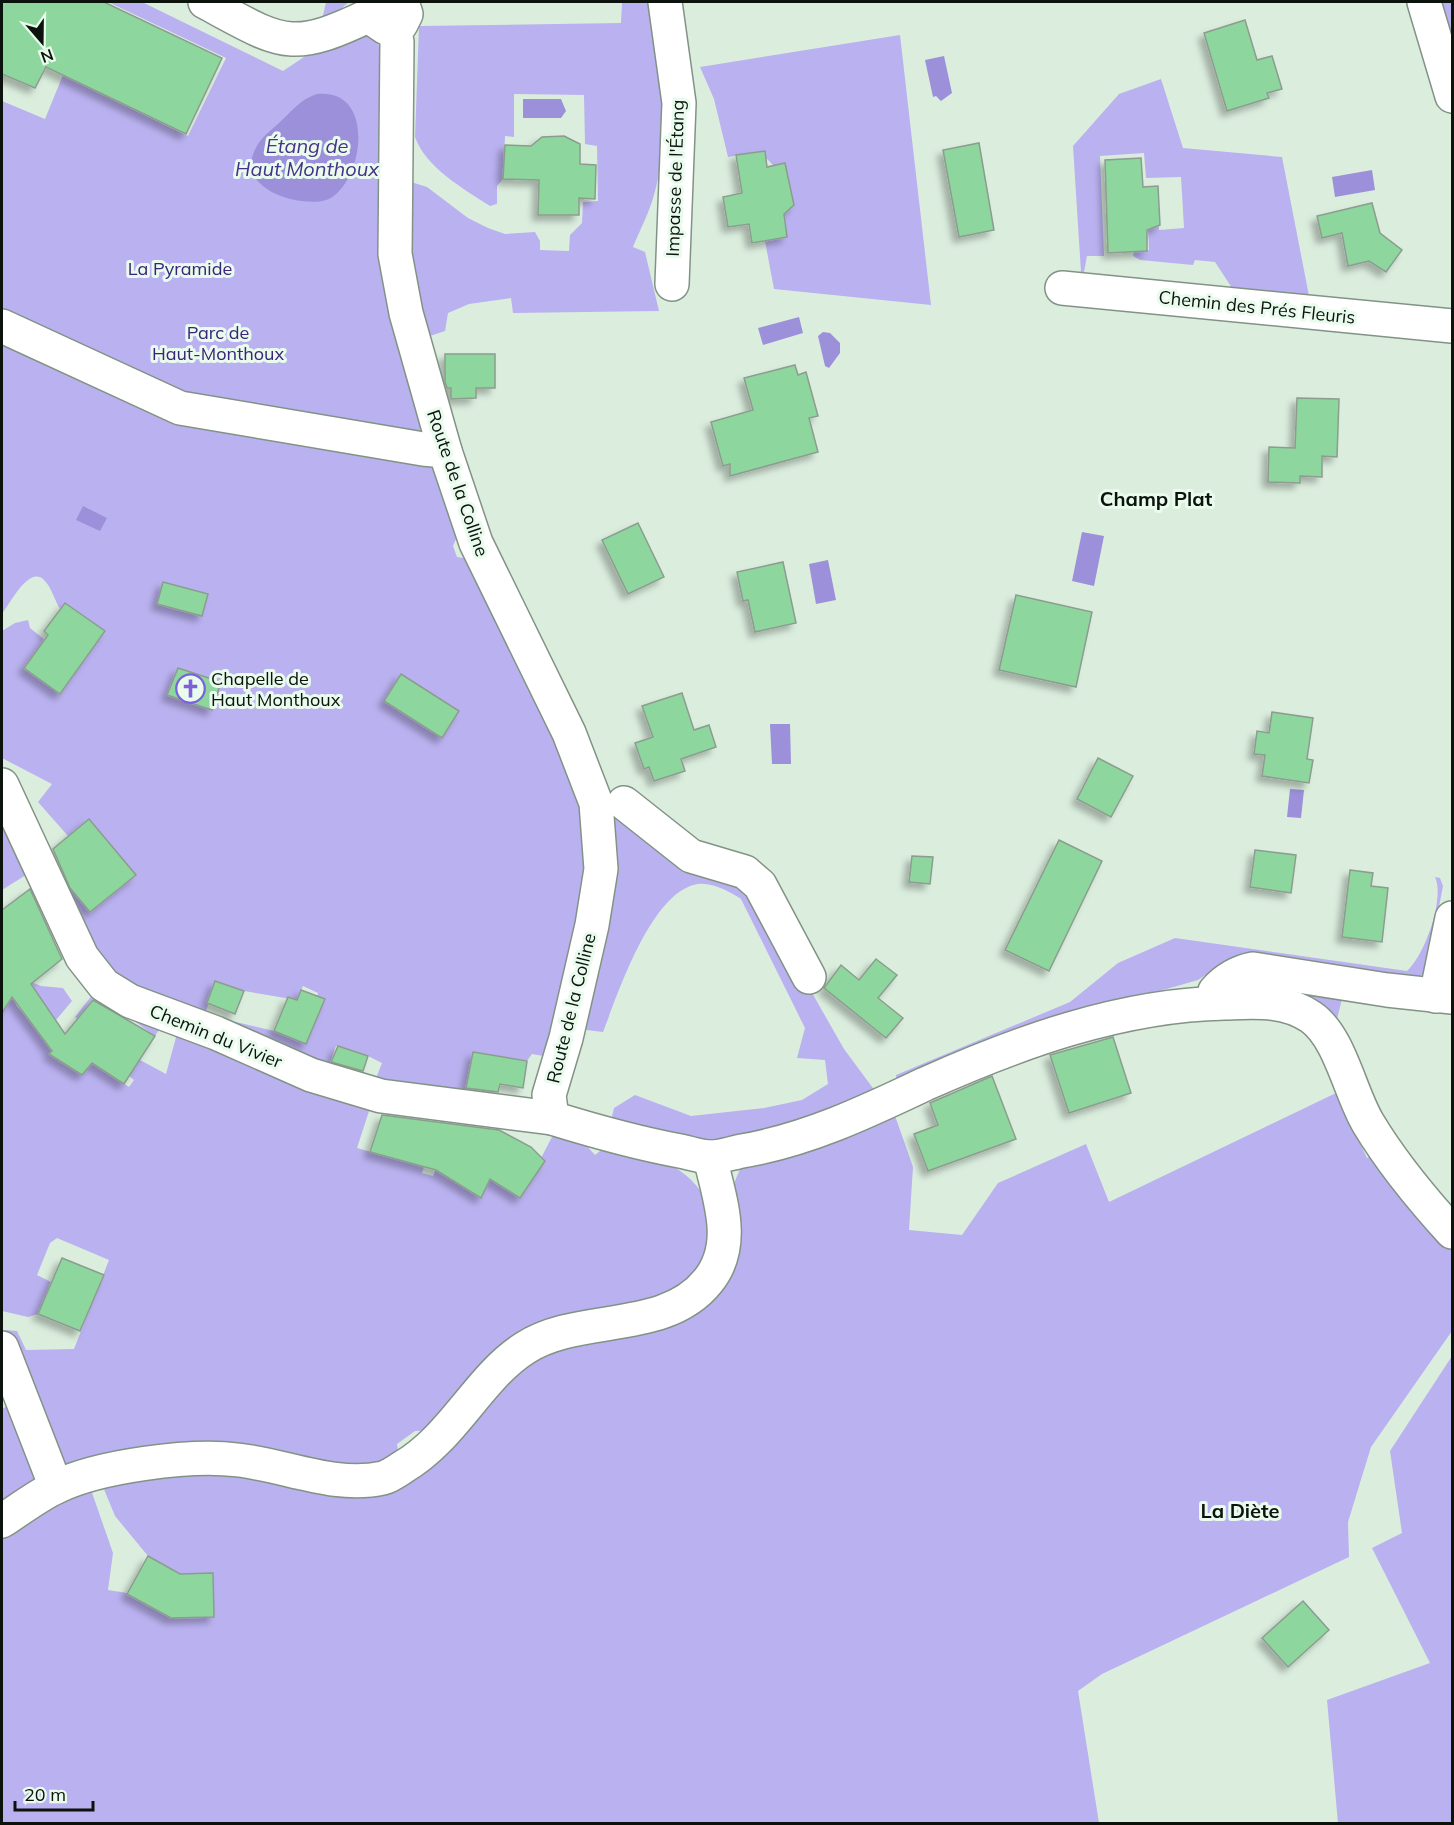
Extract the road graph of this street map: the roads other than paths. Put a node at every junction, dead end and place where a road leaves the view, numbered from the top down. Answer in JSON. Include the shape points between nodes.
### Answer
{"nodes":[{"id":1,"x":205,"y":2,"type":"edge"},
{"id":2,"x":665,"y":2,"type":"edge"},
{"id":3,"x":1424,"y":2,"type":"edge"},
{"id":4,"x":390,"y":7,"type":"edge"},
{"id":5,"x":1452,"y":96,"type":"edge"},
{"id":6,"x":672,"y":284,"type":"dead end"},
{"id":7,"x":1062,"y":288,"type":"dead end"},
{"id":8,"x":2,"y":326,"type":"edge"},
{"id":9,"x":1452,"y":326,"type":"edge"},
{"id":10,"x":445,"y":451,"type":"junction"},
{"id":11,"x":2,"y":785,"type":"edge"},
{"id":12,"x":624,"y":802,"type":"dead end"},
{"id":13,"x":1452,"y":918,"type":"edge"},
{"id":14,"x":809,"y":977,"type":"dead end"},
{"id":15,"x":1444,"y":997,"type":"edge"},
{"id":16,"x":1216,"y":1003,"type":"junction"},
{"id":17,"x":552,"y":1118,"type":"junction"},
{"id":18,"x":710,"y":1157,"type":"junction"},
{"id":19,"x":1452,"y":1232,"type":"edge"},
{"id":20,"x":2,"y":1348,"type":"edge"},
{"id":21,"x":56,"y":1487,"type":"junction"},
{"id":22,"x":2,"y":1521,"type":"edge"}],
"edges":[{"from":1,"to":4,"type":"street","via":[[263,33],[302,41],[334,32]]},
{"from":2,"to":6,"type":"street","name":"Impasse de l'Étang","via":[[679,103]]},
{"from":3,"to":5,"type":"street"},
{"from":4,"to":10,"type":"street","name":"Route de la Colline","via":[[397,42],[395,254],[405,313]]},
{"from":7,"to":9,"type":"street","name":"Chemin des Prés Fleuris"},
{"from":8,"to":10,"type":"street","via":[[180,408]]},
{"from":10,"to":17,"type":"street","name":"Route de la Colline","via":[[476,543],[568,733],[596,802],[601,869],[566,1038],[549,1095]]},
{"from":11,"to":17,"type":"street","name":"Chemin du Vivier","via":[[82,957],[98,979],[115,993],[311,1075],[381,1096]]},
{"from":12,"to":14,"type":"street","via":[[691,856],[745,872],[760,885]]},
{"from":13,"to":15,"type":"street"},
{"from":15,"to":16,"type":"street","via":[[1253,969],[1221,985],[1215,992]]},
{"from":16,"to":18,"type":"street","via":[[1108,1018],[928,1083],[861,1115],[775,1146]]},
{"from":16,"to":19,"type":"street","via":[[1284,1004],[1314,1019],[1325,1030],[1366,1120],[1387,1153]]},
{"from":17,"to":18,"type":"street"},
{"from":18,"to":21,"type":"street","via":[[721,1205],[724,1247],[709,1280],[696,1294],[655,1313],[572,1331],[525,1348],[423,1456],[386,1477],[351,1480],[237,1460],[194,1460],[138,1465]]},
{"from":20,"to":21,"type":"street"},
{"from":21,"to":22,"type":"street"}]}
